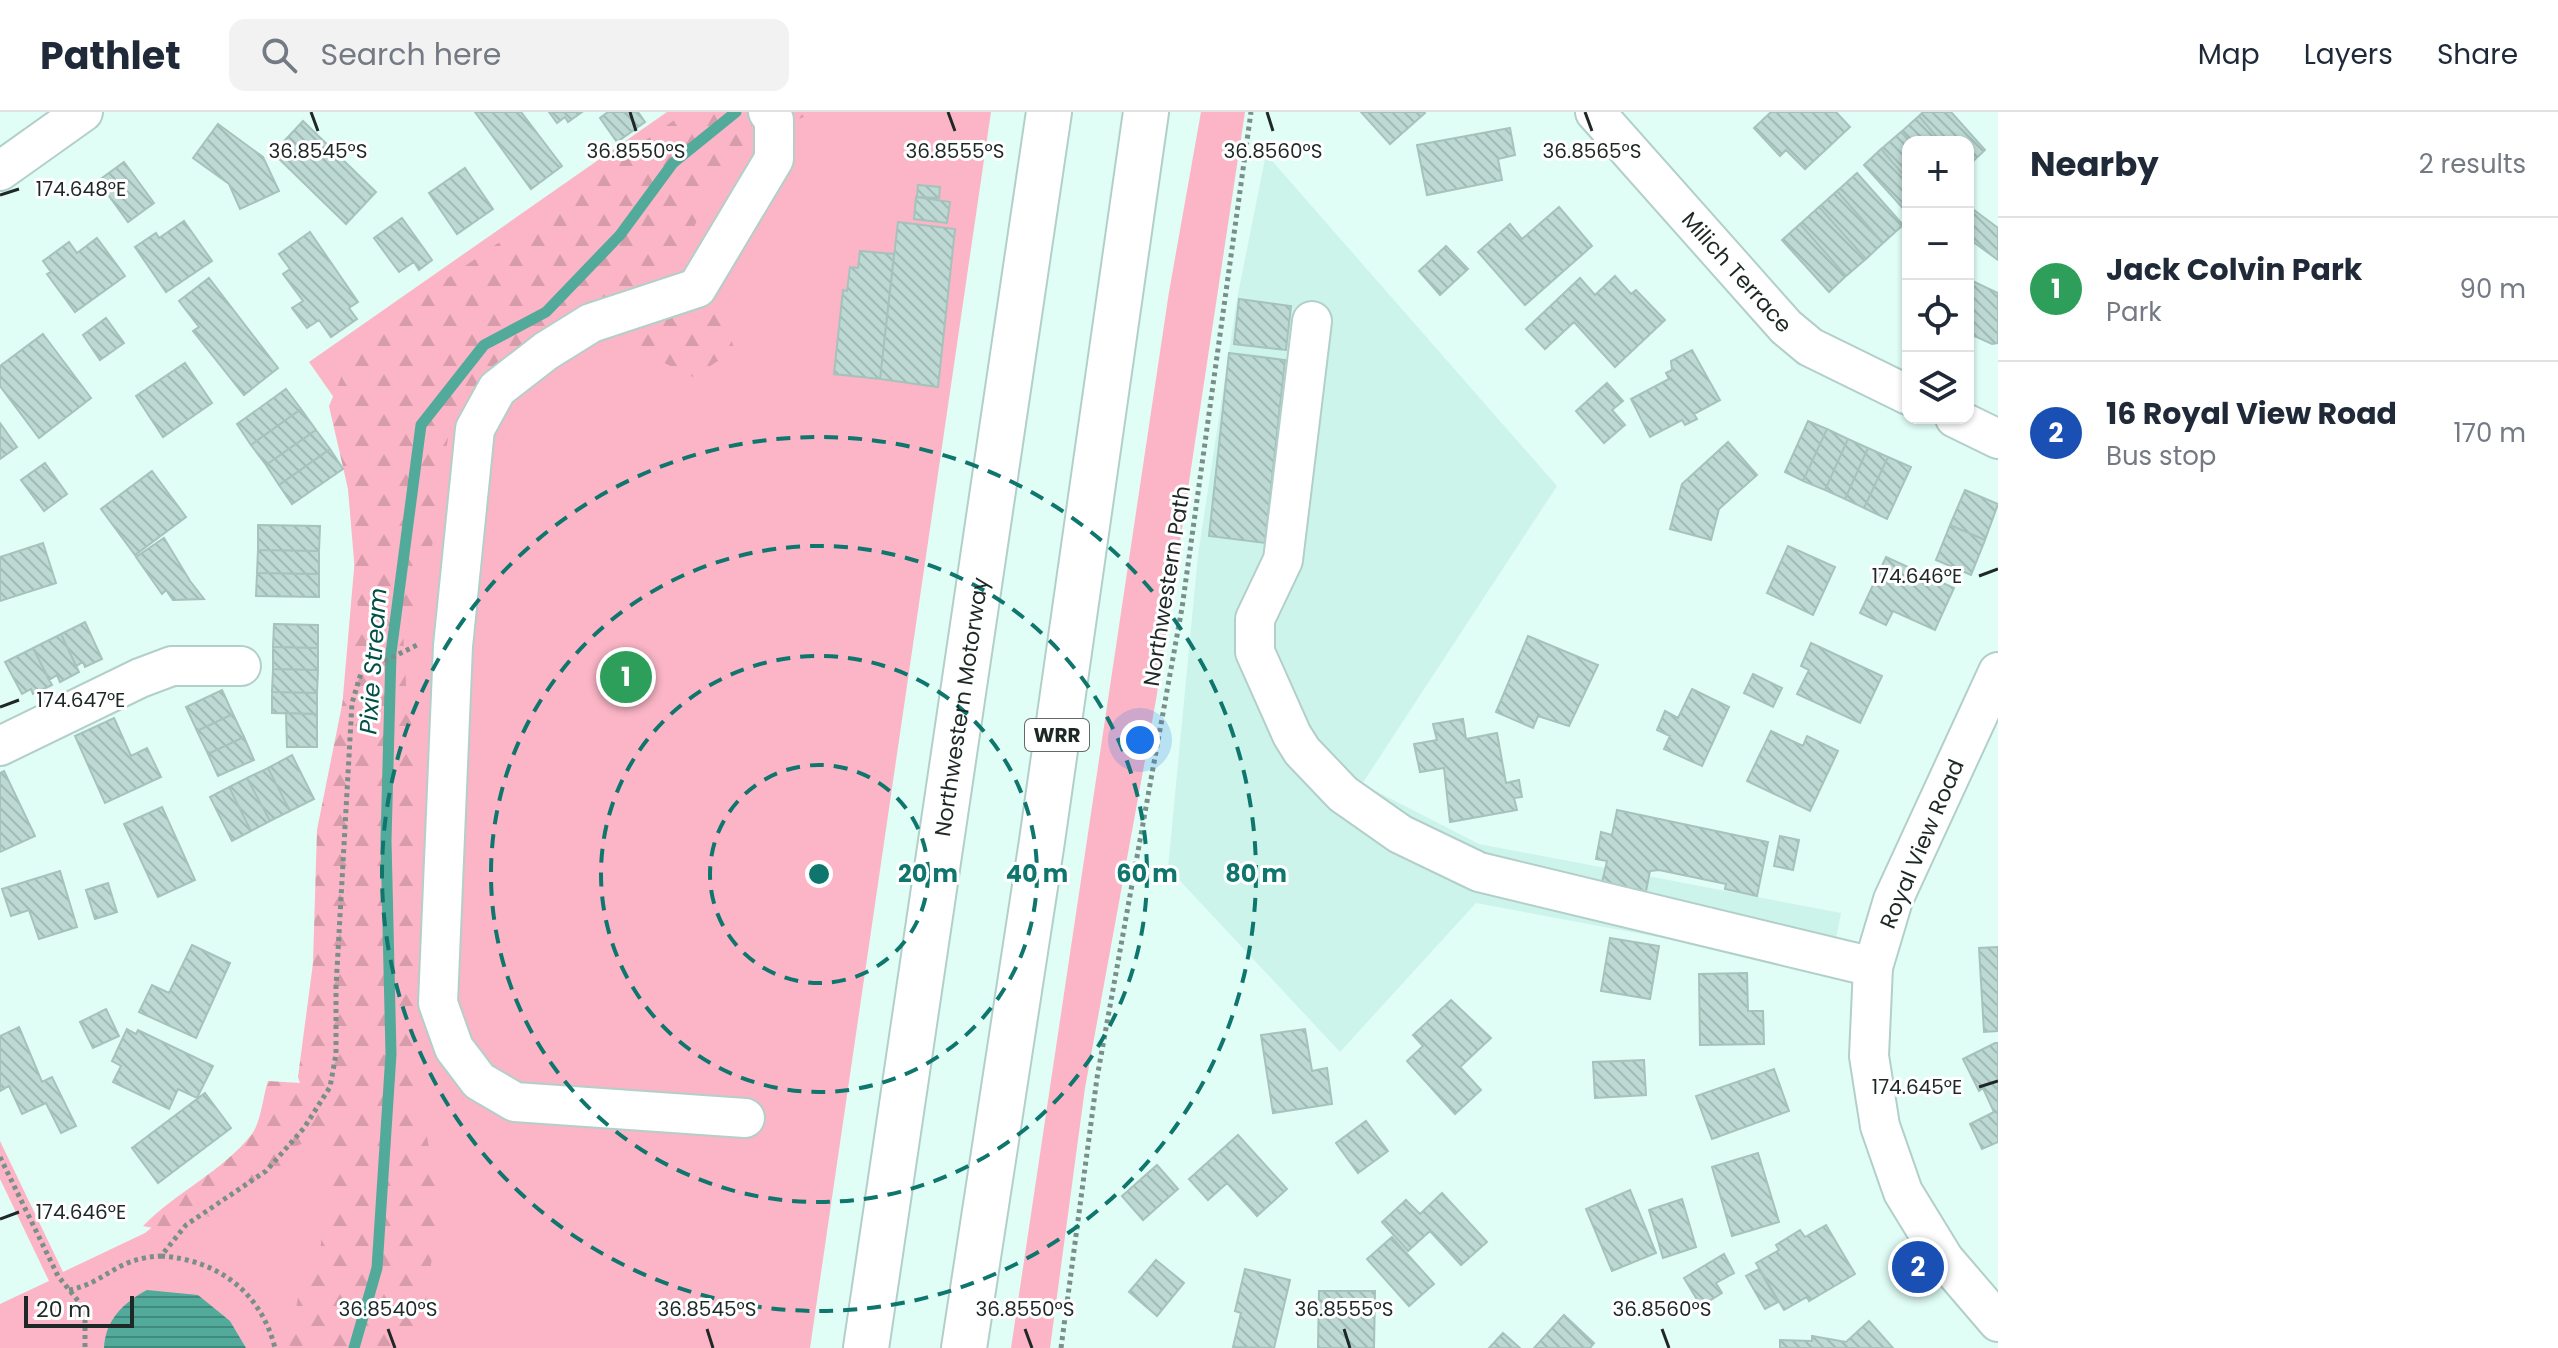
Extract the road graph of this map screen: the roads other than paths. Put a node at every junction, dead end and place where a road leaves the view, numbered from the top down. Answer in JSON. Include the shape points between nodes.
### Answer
{"nodes":[{"id":1,"x":83,"y":112,"type":"edge"},
{"id":2,"x":768,"y":112,"type":"edge"},
{"id":3,"x":1038,"y":112,"type":"edge"},
{"id":4,"x":1049,"y":112,"type":"edge"},
{"id":5,"x":1595,"y":112,"type":"edge"},
{"id":6,"x":1146,"y":115,"type":"edge"},
{"id":7,"x":0,"y":171,"type":"edge"},
{"id":8,"x":1034,"y":221,"type":"junction"},
{"id":9,"x":1312,"y":321,"type":"dead end"},
{"id":10,"x":1902,"y":392,"type":"edge"},
{"id":11,"x":1967,"y":424,"type":"edge"},
{"id":12,"x":1998,"y":439,"type":"edge"},
{"id":13,"x":241,"y":666,"type":"dead end"},
{"id":14,"x":1998,"y":672,"type":"edge"},
{"id":15,"x":0,"y":746,"type":"edge"},
{"id":16,"x":1873,"y":967,"type":"junction"},
{"id":17,"x":745,"y":1118,"type":"dead end"},
{"id":18,"x":1998,"y":1322,"type":"edge"},
{"id":19,"x":866,"y":1348,"type":"edge"},
{"id":20,"x":964,"y":1348,"type":"edge"}],
"edges":[{"from":1,"to":7,"type":"street"},
{"from":2,"to":17,"type":"street","via":[[774,120],[774,159],[697,288],[591,323],[497,389],[475,429],[453,646],[438,1003],[454,1048],[479,1081],[515,1102]]},
{"from":3,"to":8,"type":"highway"},
{"from":4,"to":8,"type":"highway","name":"Northwestern Motorway"},
{"from":5,"to":10,"type":"street","name":"Milich Terrace","via":[[1786,327],[1810,347]]},
{"from":6,"to":20,"type":"highway","number":"WRR"},
{"from":8,"to":19,"type":"highway","name":"Northwestern Motorway"},
{"from":9,"to":16,"type":"street","via":[[1283,560],[1252,638],[1260,666],[1302,751],[1361,808],[1458,864],[1501,879]]},
{"from":11,"to":12,"type":"street"},
{"from":13,"to":15,"type":"street","via":[[172,666]]},
{"from":14,"to":16,"type":"street","name":"Royal View Road","via":[[1893,900]]},
{"from":16,"to":18,"type":"street","name":"Royal View Road","via":[[1869,1056],[1889,1157],[1924,1229]]}]}
